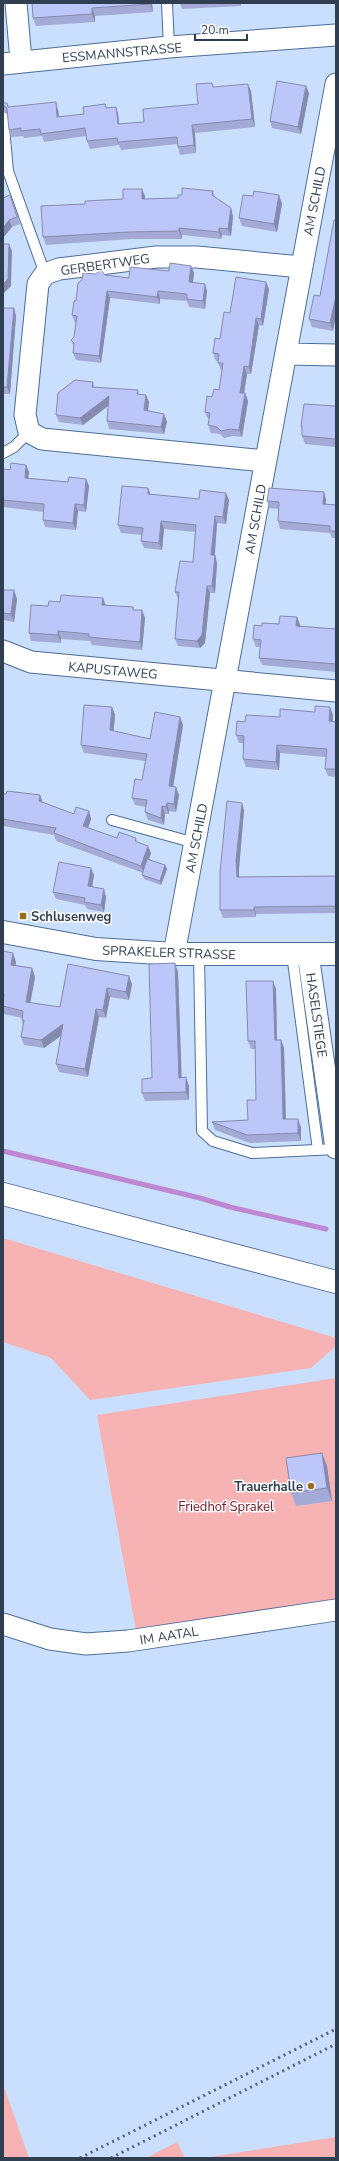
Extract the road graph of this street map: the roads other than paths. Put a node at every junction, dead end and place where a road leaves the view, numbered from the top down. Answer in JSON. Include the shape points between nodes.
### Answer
{"nodes":[{"id":1,"x":16,"y":3,"type":"edge"},
{"id":2,"x":167,"y":3,"type":"edge"},
{"id":3,"x":336,"y":35,"type":"edge"},
{"id":4,"x":169,"y":47,"type":"junction"},
{"id":5,"x":12,"y":62,"type":"edge"},
{"id":6,"x":336,"y":84,"type":"edge"},
{"id":7,"x":3,"y":117,"type":"edge"},
{"id":8,"x":302,"y":267,"type":"junction"},
{"id":9,"x":45,"y":274,"type":"junction"},
{"id":10,"x":286,"y":354,"type":"junction"},
{"id":11,"x":336,"y":355,"type":"edge"},
{"id":12,"x":29,"y":432,"type":"junction"},
{"id":13,"x":3,"y":453,"type":"edge"},
{"id":14,"x":265,"y":461,"type":"junction"},
{"id":15,"x":3,"y":650,"type":"edge"},
{"id":16,"x":226,"y":680,"type":"junction"},
{"id":17,"x":336,"y":691,"type":"edge"},
{"id":18,"x":112,"y":820,"type":"dead end"},
{"id":19,"x":195,"y":843,"type":"junction"},
{"id":20,"x":3,"y":932,"type":"edge"},
{"id":21,"x":174,"y":954,"type":"junction"},
{"id":22,"x":199,"y":954,"type":"junction"},
{"id":23,"x":300,"y":954,"type":"junction"},
{"id":24,"x":336,"y":954,"type":"edge"},
{"id":25,"x":332,"y":1095,"type":"edge"},
{"id":26,"x":330,"y":1149,"type":"edge"},
{"id":27,"x":3,"y":1194,"type":"edge"},
{"id":28,"x":332,"y":1281,"type":"edge"},
{"id":29,"x":336,"y":1610,"type":"edge"},
{"id":30,"x":3,"y":1624,"type":"edge"}],
"edges":[{"from":1,"to":5,"type":"street"},
{"from":2,"to":4,"type":"lane"},
{"from":3,"to":4,"type":"street","name":"ESSMANNSTRASSE"},
{"from":4,"to":5,"type":"street","name":"ESSMANNSTRASSE"},
{"from":6,"to":8,"type":"street","name":"AM SCHILD"},
{"from":7,"to":9,"type":"lane","via":[[8,171]]},
{"from":8,"to":9,"type":"street","name":"GERBERTWEG","via":[[197,257],[156,257],[59,269]]},
{"from":8,"to":10,"type":"street","name":"AM SCHILD"},
{"from":9,"to":12,"type":"street","name":"GERBERTWEG","via":[[38,284],[25,416]]},
{"from":10,"to":11,"type":"street"},
{"from":10,"to":14,"type":"street","name":"AM SCHILD"},
{"from":12,"to":13,"type":"lane","via":[[14,447]]},
{"from":12,"to":14,"type":"street","via":[[42,439]]},
{"from":14,"to":16,"type":"street","name":"AM SCHILD"},
{"from":15,"to":16,"type":"street","name":"KAPUSTAWEG","via":[[31,662]]},
{"from":16,"to":17,"type":"street","name":"KAPUSTAWEG"},
{"from":16,"to":19,"type":"street","name":"AM SCHILD"},
{"from":18,"to":19,"type":"lane"},
{"from":19,"to":21,"type":"street","name":"AM SCHILD"},
{"from":20,"to":21,"type":"main road","name":"SPRAKELER STRASSE","via":[[96,949]]},
{"from":21,"to":22,"type":"main road","name":"SPRAKELER STRASSE"},
{"from":22,"to":23,"type":"main road","name":"SPRAKELER STRASSE"},
{"from":22,"to":26,"type":"lane","via":[[202,1131],[213,1141],[252,1153]]},
{"from":23,"to":24,"type":"main road","name":"SPRAKELER STRASSE"},
{"from":23,"to":25,"type":"street","name":"HASELSTIEGE"},
{"from":23,"to":26,"type":"lane"},
{"from":25,"to":26,"type":"street","name":"HASELSTIEGE"},
{"from":27,"to":28,"type":"main road"},
{"from":29,"to":30,"type":"street","name":"IM AATAL","via":[[128,1642],[86,1644],[50,1640]]}]}
